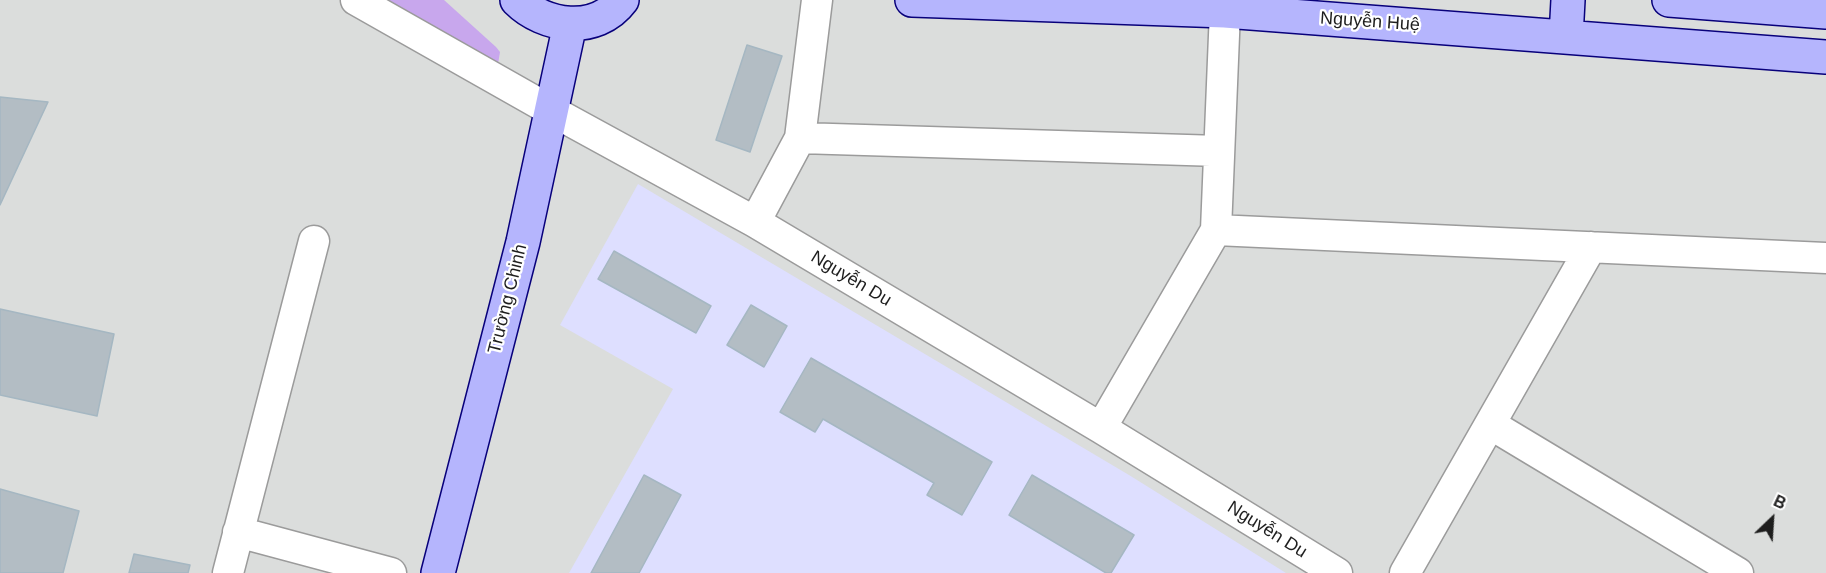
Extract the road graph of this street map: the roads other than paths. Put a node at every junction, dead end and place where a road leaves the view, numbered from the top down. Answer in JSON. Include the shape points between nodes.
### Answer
{"nodes":[{"id":1,"x":356,"y":0,"type":"edge"},
{"id":2,"x":817,"y":0,"type":"edge"},
{"id":3,"x":912,"y":0,"type":"edge"},
{"id":4,"x":1568,"y":0,"type":"edge"},
{"id":5,"x":1669,"y":0,"type":"edge"},
{"id":6,"x":625,"y":1,"type":"edge"},
{"id":7,"x":518,"y":3,"type":"edge"},
{"id":8,"x":1226,"y":5,"type":"edge"},
{"id":9,"x":1826,"y":12,"type":"edge"},
{"id":10,"x":570,"y":24,"type":"junction"},
{"id":11,"x":1566,"y":37,"type":"junction"},
{"id":12,"x":1826,"y":57,"type":"edge"},
{"id":13,"x":552,"y":111,"type":"junction"},
{"id":14,"x":800,"y":138,"type":"junction"},
{"id":15,"x":1218,"y":151,"type":"junction"},
{"id":16,"x":755,"y":222,"type":"junction"},
{"id":17,"x":1216,"y":230,"type":"junction"},
{"id":18,"x":314,"y":241,"type":"dead end"},
{"id":19,"x":1591,"y":247,"type":"junction"},
{"id":20,"x":1826,"y":258,"type":"edge"},
{"id":21,"x":1490,"y":424,"type":"junction"},
{"id":22,"x":1101,"y":428,"type":"junction"},
{"id":23,"x":238,"y":532,"type":"junction"},
{"id":24,"x":228,"y":573,"type":"edge"},
{"id":25,"x":392,"y":573,"type":"edge"},
{"id":26,"x":438,"y":573,"type":"edge"},
{"id":27,"x":1337,"y":573,"type":"edge"},
{"id":28,"x":1404,"y":573,"type":"edge"},
{"id":29,"x":1738,"y":573,"type":"edge"}],
"edges":[{"from":1,"to":13,"type":"street","name":"Nguyễn Du"},
{"from":2,"to":14,"type":"street"},
{"from":3,"to":8,"type":"main road","name":"Nguyễn Huệ"},
{"from":4,"to":11,"type":"main road"},
{"from":5,"to":9,"type":"main road"},
{"from":6,"to":10,"type":"main road","via":[[604,15]]},
{"from":7,"to":10,"type":"main road","via":[[548,20]]},
{"from":8,"to":11,"type":"main road","name":"Nguyễn Huệ"},
{"from":8,"to":15,"type":"street"},
{"from":10,"to":13,"type":"main road","name":"Trường Chinh"},
{"from":11,"to":12,"type":"main road","name":"Nguyễn Huệ"},
{"from":13,"to":16,"type":"street","name":"Nguyễn Du"},
{"from":13,"to":26,"type":"main road","name":"Trường Chinh","via":[[523,242]]},
{"from":14,"to":15,"type":"street"},
{"from":14,"to":16,"type":"street"},
{"from":15,"to":17,"type":"street"},
{"from":16,"to":22,"type":"street","name":"Nguyễn Du"},
{"from":17,"to":19,"type":"street"},
{"from":17,"to":22,"type":"street"},
{"from":18,"to":23,"type":"street"},
{"from":19,"to":20,"type":"street"},
{"from":19,"to":21,"type":"street"},
{"from":21,"to":28,"type":"street"},
{"from":21,"to":29,"type":"street"},
{"from":22,"to":27,"type":"street","name":"Nguyễn Du"},
{"from":23,"to":24,"type":"street"},
{"from":23,"to":25,"type":"street"}]}
